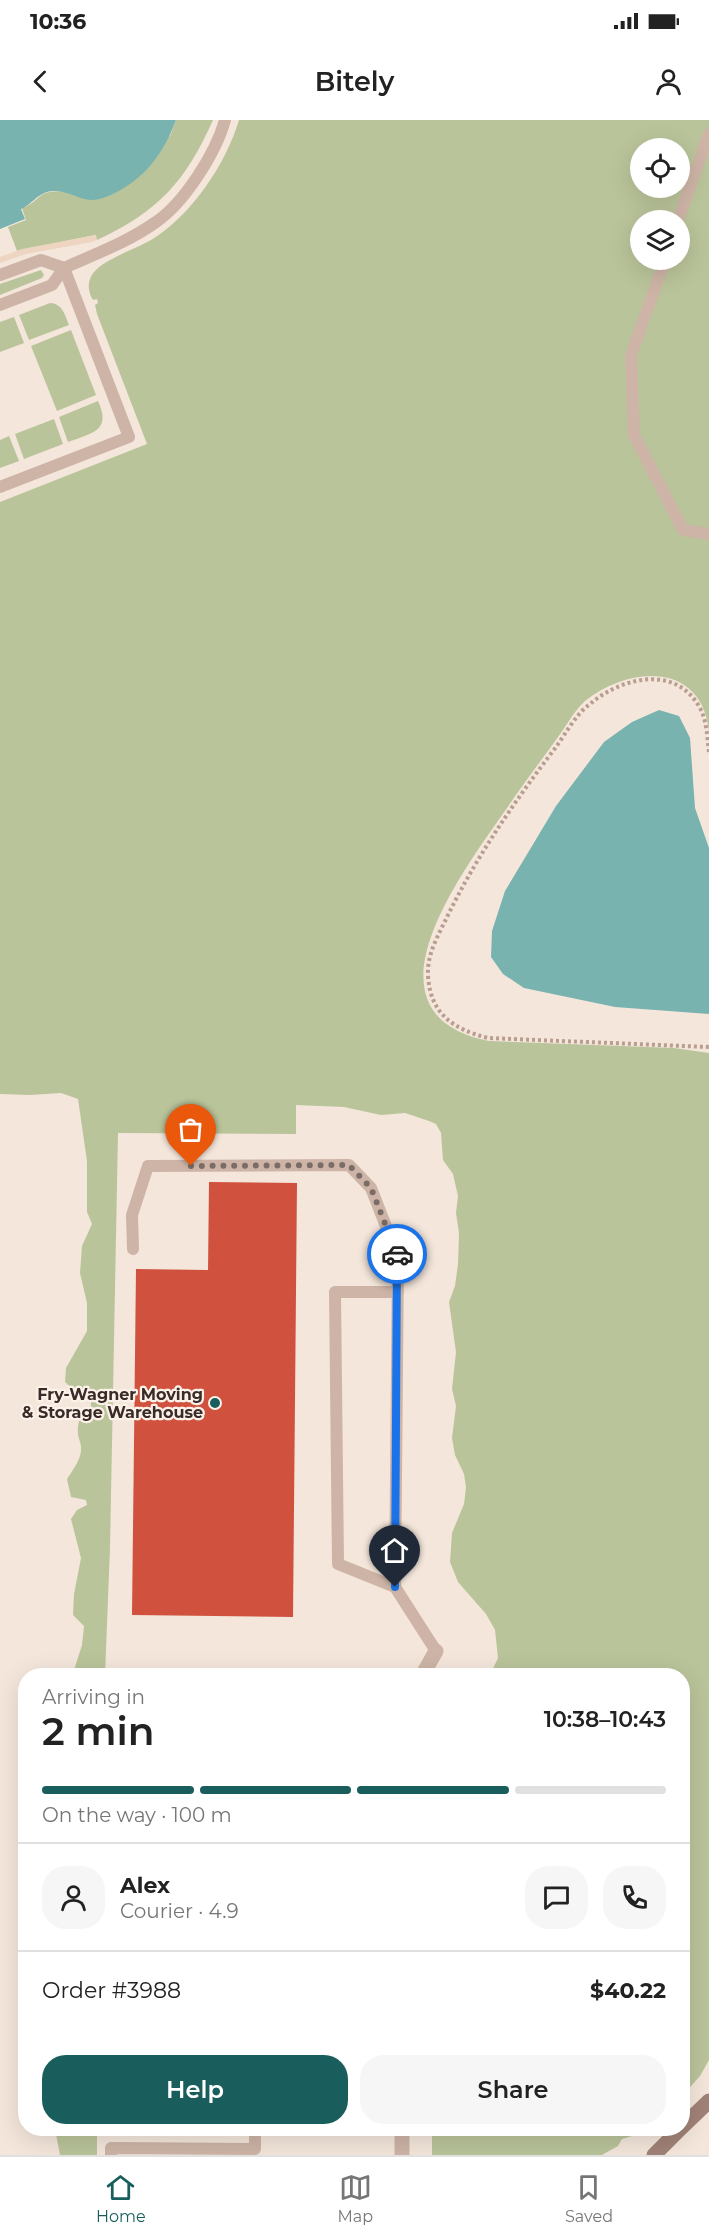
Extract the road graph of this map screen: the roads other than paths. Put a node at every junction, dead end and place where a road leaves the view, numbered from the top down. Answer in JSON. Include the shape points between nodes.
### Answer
{"nodes":[{"id":1,"x":225,"y":120,"type":"edge"},
{"id":2,"x":709,"y":134,"type":"edge"},
{"id":3,"x":682,"y":210,"type":"edge"},
{"id":4,"x":64,"y":268,"type":"junction"},
{"id":5,"x":661,"y":270,"type":"edge"},
{"id":6,"x":0,"y":275,"type":"edge"},
{"id":7,"x":0,"y":305,"type":"edge"},
{"id":8,"x":0,"y":487,"type":"edge"},
{"id":9,"x":709,"y":534,"type":"edge"},
{"id":10,"x":133,"y":1249,"type":"dead end"},
{"id":11,"x":398,"y":1293,"type":"junction"},
{"id":12,"x":395,"y":1587,"type":"junction"},
{"id":13,"x":436,"y":1651,"type":"joint"},
{"id":14,"x":426,"y":1668,"type":"edge"},
{"id":15,"x":709,"y":2101,"type":"edge"},
{"id":16,"x":690,"y":2120,"type":"edge"},
{"id":17,"x":255,"y":2136,"type":"edge"},
{"id":18,"x":402,"y":2136,"type":"edge"},
{"id":19,"x":674,"y":2136,"type":"edge"},
{"id":20,"x":111,"y":2155,"type":"edge"},
{"id":21,"x":402,"y":2155,"type":"edge"},
{"id":22,"x":654,"y":2155,"type":"edge"}],
"edges":[{"from":1,"to":4,"type":"lane","via":[[199,173],[157,222]]},
{"from":2,"to":3,"type":"lane"},
{"from":4,"to":6,"type":"lane","via":[[41,260]]},
{"from":4,"to":7,"type":"lane","via":[[52,285]]},
{"from":4,"to":8,"type":"lane","via":[[129,437]]},
{"from":5,"to":9,"type":"lane","via":[[631,355],[634,435],[683,530]]},
{"from":10,"to":11,"type":"lane","via":[[132,1215],[148,1166],[349,1165],[371,1188],[398,1257]]},
{"from":11,"to":12,"type":"lane"},
{"from":11,"to":12,"type":"lane","via":[[334,1292],[338,1564]]},
{"from":12,"to":13,"type":"lane"},
{"from":13,"to":14,"type":"street"},
{"from":15,"to":16,"type":"main road"},
{"from":17,"to":20,"type":"lane","via":[[255,2149],[111,2148]]},
{"from":18,"to":21,"type":"street"},
{"from":19,"to":22,"type":"main road"}]}
